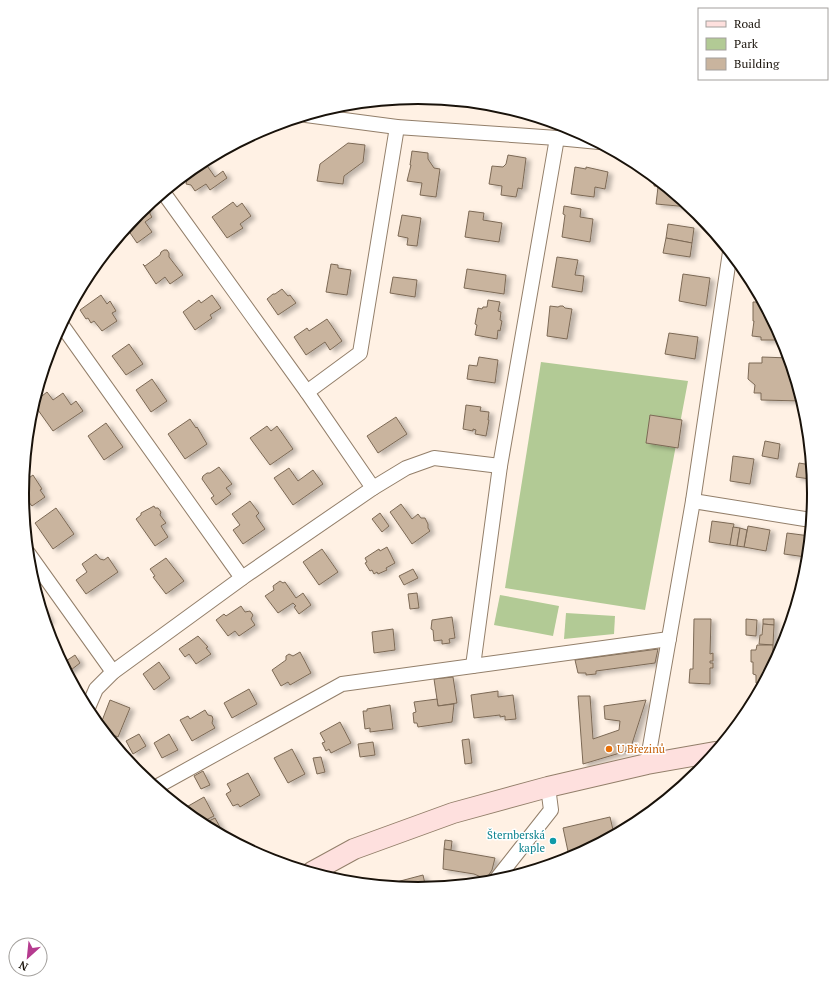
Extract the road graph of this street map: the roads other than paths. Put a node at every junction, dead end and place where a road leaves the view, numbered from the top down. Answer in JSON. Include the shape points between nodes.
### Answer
{"nodes":[{"id":1,"x":318,"y":117,"type":"edge"},
{"id":2,"x":397,"y":127,"type":"junction"},
{"id":3,"x":557,"y":138,"type":"junction"},
{"id":4,"x":583,"y":140,"type":"edge"},
{"id":5,"x":166,"y":196,"type":"edge"},
{"id":6,"x":729,"y":259,"type":"edge"},
{"id":7,"x":65,"y":330,"type":"edge"},
{"id":8,"x":307,"y":392,"type":"junction"},
{"id":9,"x":500,"y":466,"type":"junction"},
{"id":10,"x":373,"y":488,"type":"junction"},
{"id":11,"x":694,"y":501,"type":"junction"},
{"id":12,"x":806,"y":519,"type":"edge"},
{"id":13,"x":35,"y":563,"type":"edge"},
{"id":14,"x":242,"y":578,"type":"junction"},
{"id":15,"x":669,"y":639,"type":"junction"},
{"id":16,"x":473,"y":666,"type":"junction"},
{"id":17,"x":113,"y":672,"type":"junction"},
{"id":18,"x":90,"y":702,"type":"edge"},
{"id":19,"x":706,"y":754,"type":"edge"},
{"id":20,"x":647,"y":764,"type":"junction"},
{"id":21,"x":161,"y":784,"type":"edge"},
{"id":22,"x":548,"y":787,"type":"junction"},
{"id":23,"x":319,"y":868,"type":"edge"},
{"id":24,"x":502,"y":872,"type":"edge"}],
"edges":[{"from":1,"to":2,"type":"street"},
{"from":2,"to":3,"type":"street"},
{"from":2,"to":8,"type":"street","via":[[360,353]]},
{"from":3,"to":4,"type":"street"},
{"from":3,"to":9,"type":"street"},
{"from":5,"to":8,"type":"street"},
{"from":6,"to":11,"type":"street"},
{"from":7,"to":14,"type":"street"},
{"from":8,"to":10,"type":"street"},
{"from":9,"to":10,"type":"street","via":[[434,458],[406,468]]},
{"from":9,"to":16,"type":"street"},
{"from":10,"to":14,"type":"street"},
{"from":11,"to":12,"type":"street"},
{"from":11,"to":15,"type":"street"},
{"from":13,"to":17,"type":"street"},
{"from":14,"to":17,"type":"street"},
{"from":15,"to":16,"type":"street"},
{"from":15,"to":20,"type":"street"},
{"from":16,"to":21,"type":"street","via":[[342,684]]},
{"from":17,"to":18,"type":"street","via":[[96,689]]},
{"from":19,"to":20,"type":"main road"},
{"from":20,"to":22,"type":"main road"},
{"from":22,"to":23,"type":"main road","via":[[439,818],[354,849]]},
{"from":22,"to":24,"type":"street","via":[[551,810]]}]}
